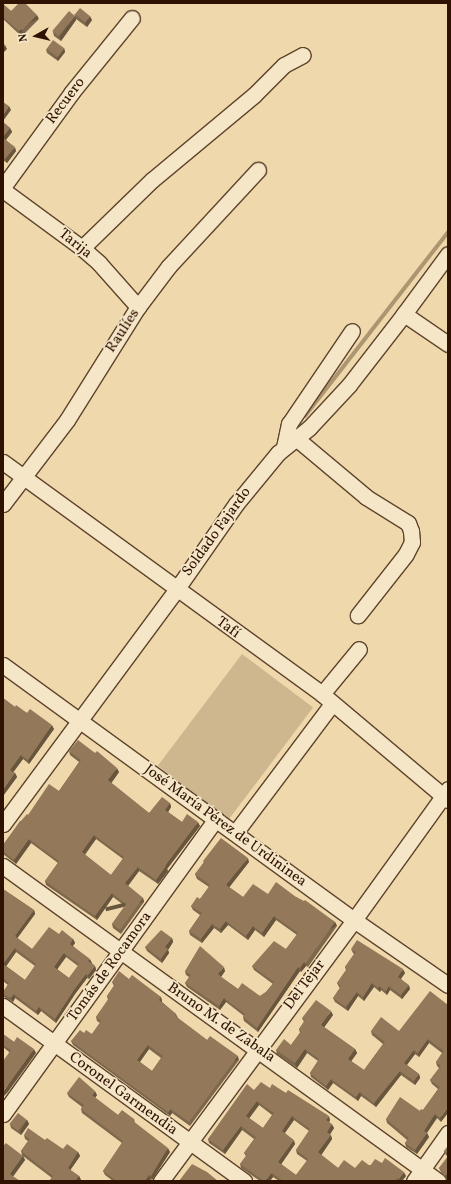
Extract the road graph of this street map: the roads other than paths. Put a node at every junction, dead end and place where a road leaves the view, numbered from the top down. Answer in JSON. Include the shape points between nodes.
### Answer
{"nodes":[{"id":1,"x":132,"y":18,"type":"dead end"},
{"id":2,"x":303,"y":55,"type":"dead end"},
{"id":3,"x":258,"y":170,"type":"dead end"},
{"id":4,"x":3,"y":188,"type":"edge"},
{"id":5,"x":82,"y":248,"type":"junction"},
{"id":6,"x":448,"y":254,"type":"edge"},
{"id":7,"x":138,"y":307,"type":"junction"},
{"id":8,"x":404,"y":314,"type":"junction"},
{"id":9,"x":352,"y":331,"type":"dead end"},
{"id":10,"x":448,"y":344,"type":"edge"},
{"id":11,"x":297,"y":439,"type":"junction"},
{"id":12,"x":284,"y":447,"type":"junction"},
{"id":13,"x":3,"y":462,"type":"edge"},
{"id":14,"x":23,"y":477,"type":"junction"},
{"id":15,"x":3,"y":504,"type":"edge"},
{"id":16,"x":176,"y":590,"type":"junction"},
{"id":17,"x":358,"y":615,"type":"dead end"},
{"id":18,"x":359,"y":649,"type":"dead end"},
{"id":19,"x":3,"y":664,"type":"edge"},
{"id":20,"x":327,"y":699,"type":"junction"},
{"id":21,"x":79,"y":720,"type":"junction"},
{"id":22,"x":446,"y":795,"type":"edge"},
{"id":23,"x":216,"y":819,"type":"junction"},
{"id":24,"x":3,"y":824,"type":"edge"},
{"id":25,"x":236,"y":833,"type":"junction"},
{"id":26,"x":3,"y":866,"type":"edge"},
{"id":27,"x":354,"y":920,"type":"junction"},
{"id":28,"x":122,"y":952,"type":"junction"},
{"id":29,"x":448,"y":985,"type":"edge"},
{"id":30,"x":3,"y":1006,"type":"edge"},
{"id":31,"x":54,"y":1044,"type":"junction"},
{"id":32,"x":258,"y":1048,"type":"junction"},
{"id":33,"x":3,"y":1114,"type":"edge"},
{"id":34,"x":448,"y":1133,"type":"edge"},
{"id":35,"x":190,"y":1141,"type":"junction"},
{"id":36,"x":418,"y":1175,"type":"edge"},
{"id":37,"x":161,"y":1181,"type":"edge"},
{"id":38,"x":244,"y":1181,"type":"edge"},
{"id":39,"x":438,"y":1181,"type":"edge"}],
"edges":[{"from":1,"to":4,"type":"street","name":"Recuero","via":[[72,92]]},
{"from":2,"to":5,"type":"street","via":[[284,64],[254,95],[152,180]]},
{"from":3,"to":7,"type":"street","name":"Raulíes","via":[[169,266]]},
{"from":4,"to":5,"type":"street","name":"Tarija"},
{"from":5,"to":7,"type":"street","name":"Tarija","via":[[99,263]]},
{"from":6,"to":8,"type":"street","name":"Soldado Fajardo"},
{"from":7,"to":14,"type":"street","name":"Raulíes","via":[[67,420]]},
{"from":8,"to":10,"type":"street"},
{"from":8,"to":11,"type":"street","name":"Soldado Fajardo","via":[[349,385]]},
{"from":9,"to":12,"type":"street","via":[[288,424]]},
{"from":11,"to":12,"type":"street","name":"Soldado Fajardo"},
{"from":11,"to":17,"type":"street","via":[[366,497],[408,523],[411,531],[412,542],[406,554]]},
{"from":12,"to":16,"type":"street","name":"Soldado Fajardo","via":[[236,504]]},
{"from":13,"to":14,"type":"street","name":"Tafí"},
{"from":14,"to":15,"type":"street","name":"Raulíes"},
{"from":14,"to":16,"type":"street","name":"Tafí"},
{"from":16,"to":20,"type":"street","name":"Tafí"},
{"from":16,"to":21,"type":"street","name":"Soldado Fajardo"},
{"from":18,"to":20,"type":"street"},
{"from":19,"to":21,"type":"street","name":"José María Pérez de Urdininea"},
{"from":20,"to":22,"type":"street","name":"Tafí"},
{"from":20,"to":25,"type":"street"},
{"from":21,"to":23,"type":"street","name":"José María Pérez de Urdininea"},
{"from":21,"to":24,"type":"street","name":"Soldado Fajardo"},
{"from":22,"to":27,"type":"street","name":"Del Tejar"},
{"from":23,"to":25,"type":"street","name":"José María Pérez de Urdininea"},
{"from":23,"to":28,"type":"street","name":"Tomás de Rocamora"},
{"from":25,"to":27,"type":"street","name":"José María Pérez de Urdininea"},
{"from":26,"to":28,"type":"street","name":"Bruno M. de Zabala"},
{"from":27,"to":29,"type":"street","name":"José María Pérez de Urdininea"},
{"from":27,"to":32,"type":"street","name":"Del Tejar"},
{"from":28,"to":31,"type":"street","name":"Tomás de Rocamora"},
{"from":28,"to":32,"type":"street","name":"Bruno M. de Zabala"},
{"from":30,"to":31,"type":"street","name":"Coronel Garmendia"},
{"from":31,"to":33,"type":"street","name":"Tomás de Rocamora"},
{"from":31,"to":35,"type":"street","name":"Coronel Garmendia"},
{"from":32,"to":35,"type":"street","name":"Del Tejar"},
{"from":32,"to":36,"type":"street","name":"Bruno M. de Zabala"},
{"from":34,"to":36,"type":"street"},
{"from":35,"to":37,"type":"street","name":"Del Tejar"},
{"from":35,"to":38,"type":"street","name":"Coronel Garmendia"},
{"from":36,"to":39,"type":"street","name":"Bruno M. de Zabala"}]}
